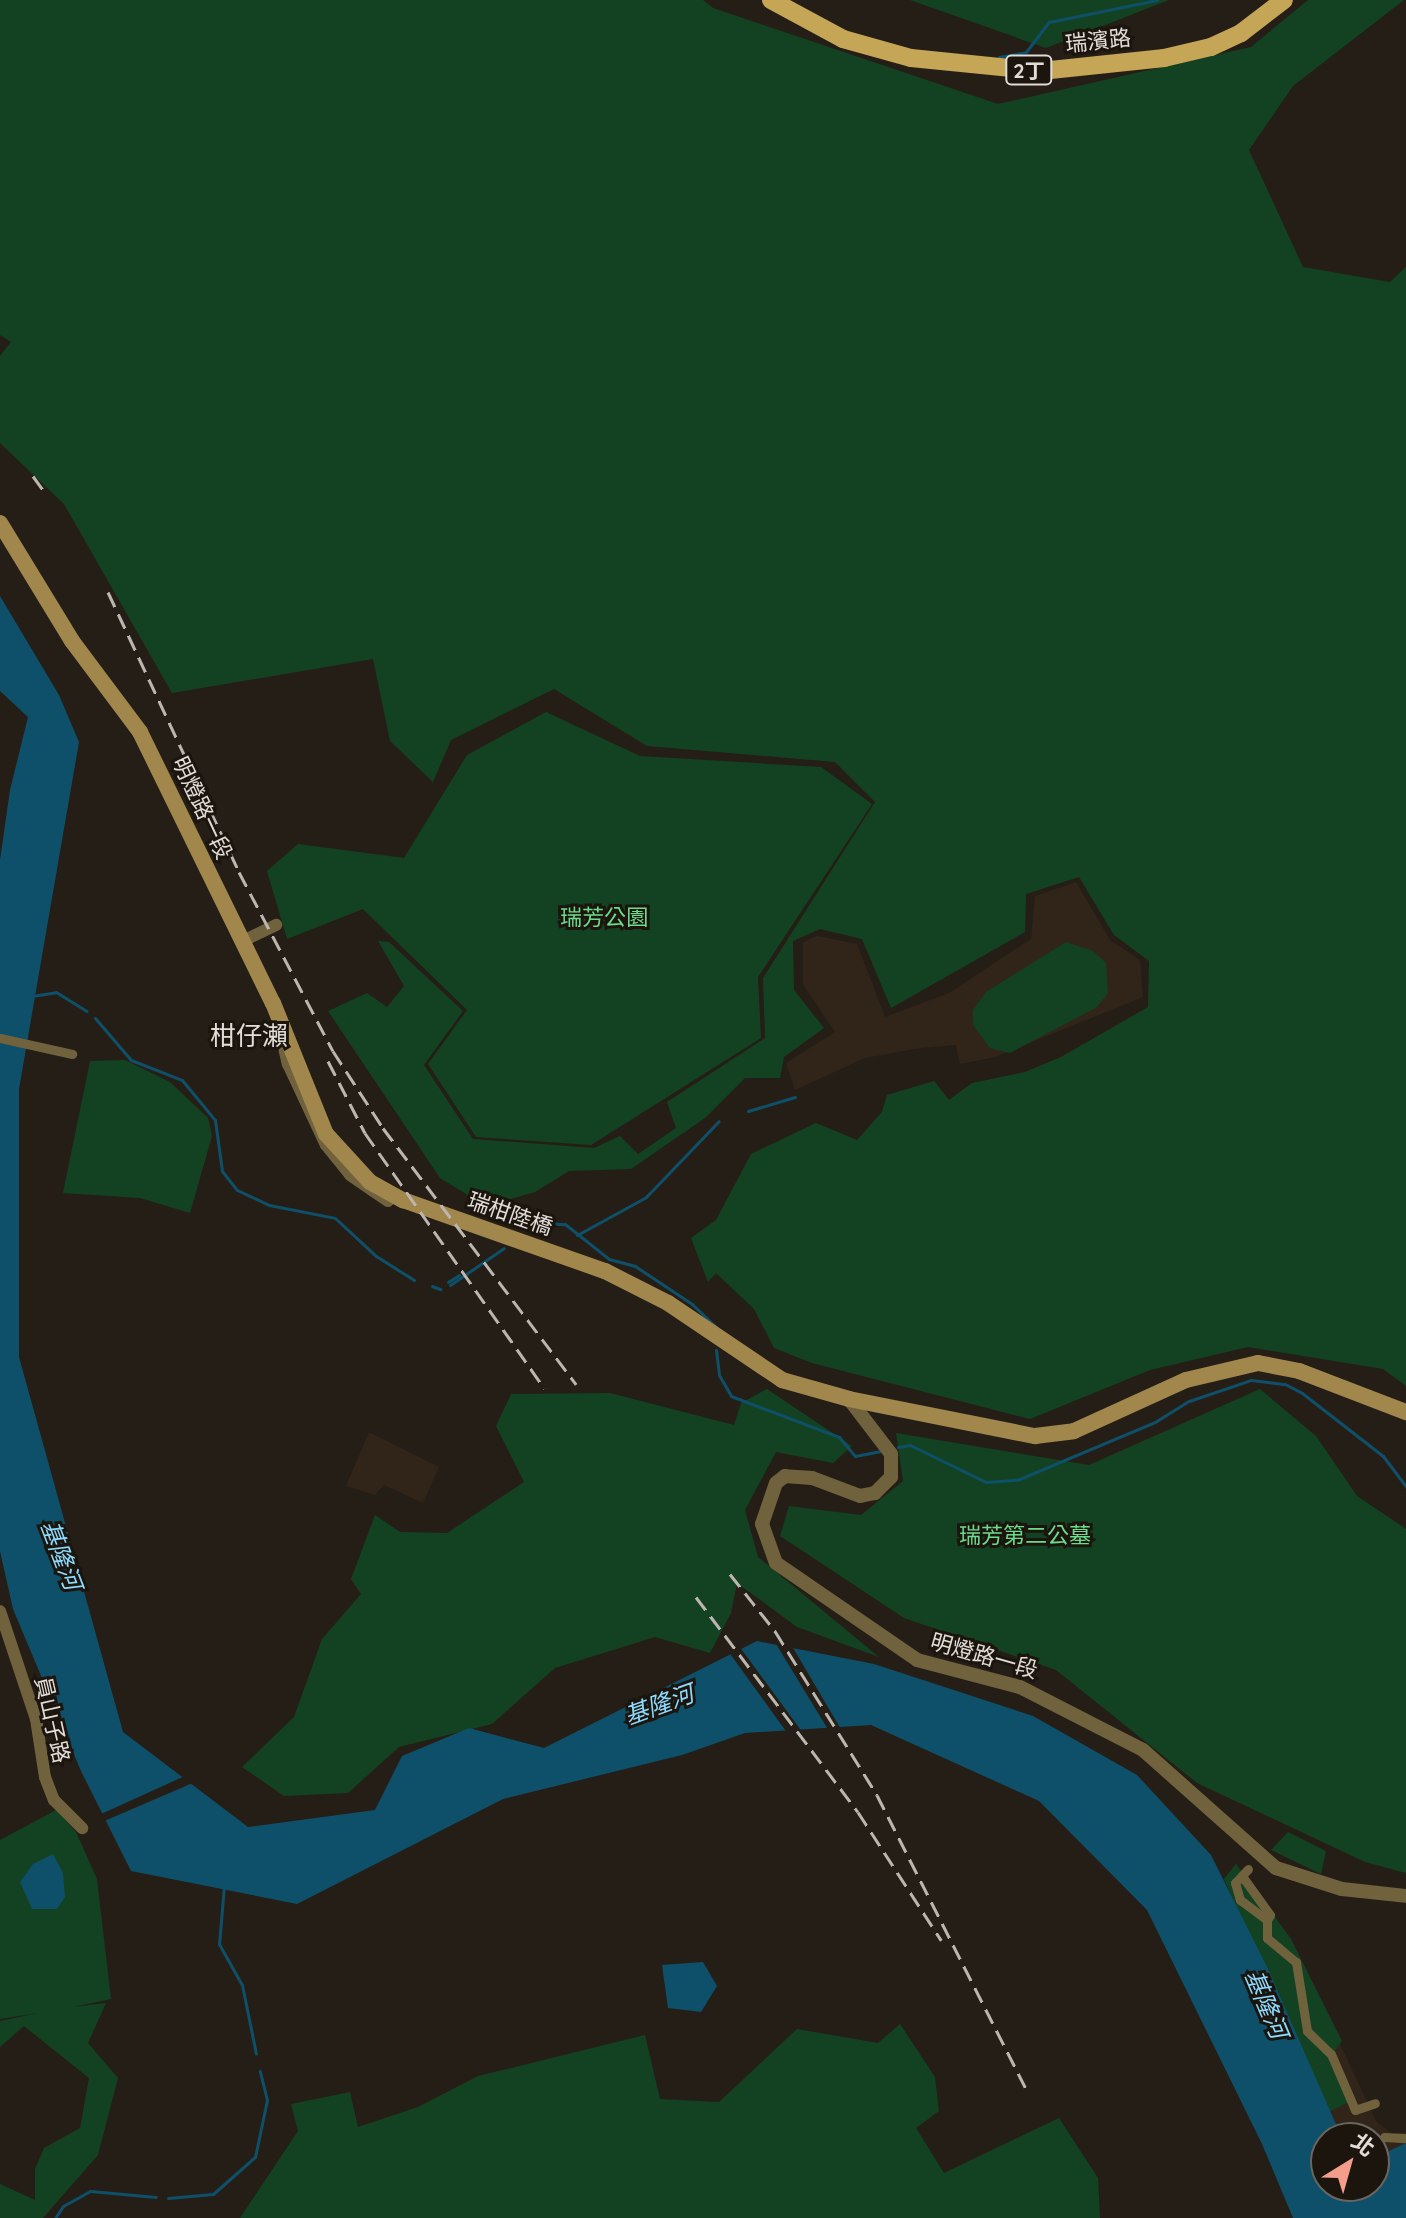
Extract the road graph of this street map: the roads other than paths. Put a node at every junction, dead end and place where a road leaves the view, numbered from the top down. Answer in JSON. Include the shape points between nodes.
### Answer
{"nodes":[{"id":1,"x":771,"y":0,"type":"edge"},
{"id":2,"x":1284,"y":0,"type":"edge"},
{"id":3,"x":0,"y":523,"type":"edge"},
{"id":4,"x":276,"y":925,"type":"dead end"},
{"id":5,"x":243,"y":941,"type":"junction"},
{"id":6,"x":273,"y":1003,"type":"junction"},
{"id":7,"x":0,"y":1038,"type":"edge"},
{"id":8,"x":72,"y":1054,"type":"dead end"},
{"id":9,"x":326,"y":1134,"type":"joint"},
{"id":10,"x":494,"y":1225,"type":"dead end"},
{"id":11,"x":491,"y":1240,"type":"dead end"},
{"id":12,"x":849,"y":1399,"type":"junction"},
{"id":13,"x":1406,"y":1412,"type":"edge"},
{"id":14,"x":0,"y":1611,"type":"edge"},
{"id":15,"x":82,"y":1828,"type":"dead end"},
{"id":16,"x":1406,"y":1896,"type":"edge"},
{"id":17,"x":1267,"y":1920,"type":"junction"},
{"id":18,"x":1375,"y":2103,"type":"dead end"}],
"edges":[{"from":1,"to":2,"type":"main road","name":"瑞濱路","number":"2丁","via":[[843,39],[911,58],[1041,71],[1164,58],[1211,47],[1241,33]]},
{"from":3,"to":5,"type":"main road","name":"明燈路一段","via":[[72,641],[140,732]]},
{"from":4,"to":5,"type":"street"},
{"from":5,"to":6,"type":"main road","name":"明燈路一段"},
{"from":6,"to":6,"type":"street","via":[[288,1064],[315,1129],[350,1175],[388,1201],[376,1178],[333,1132]]},
{"from":6,"to":9,"type":"main road","name":"明燈路一段"},
{"from":7,"to":8,"type":"street"},
{"from":9,"to":12,"type":"main road","name":"瑞柑陸橋","via":[[355,1170],[388,1192],[605,1271],[782,1380]]},
{"from":10,"to":11,"type":"street"},
{"from":12,"to":13,"type":"main road","via":[[1035,1436],[1074,1431],[1186,1380],[1258,1363],[1299,1371]]},
{"from":12,"to":16,"type":"street","name":"明燈路一段","via":[[891,1454],[891,1477],[875,1493],[860,1496],[812,1478],[785,1476],[776,1483],[762,1524],[776,1563],[908,1655],[1020,1687],[1143,1750],[1276,1868],[1342,1889]]},
{"from":14,"to":15,"type":"street","name":"員山子路","via":[[36,1719],[45,1777],[54,1800]]},
{"from":17,"to":17,"type":"street","via":[[1240,1900],[1235,1883],[1245,1872],[1270,1915]]},
{"from":17,"to":18,"type":"street","via":[[1267,1938],[1296,1962],[1307,2031],[1331,2054],[1355,2110]]}]}
